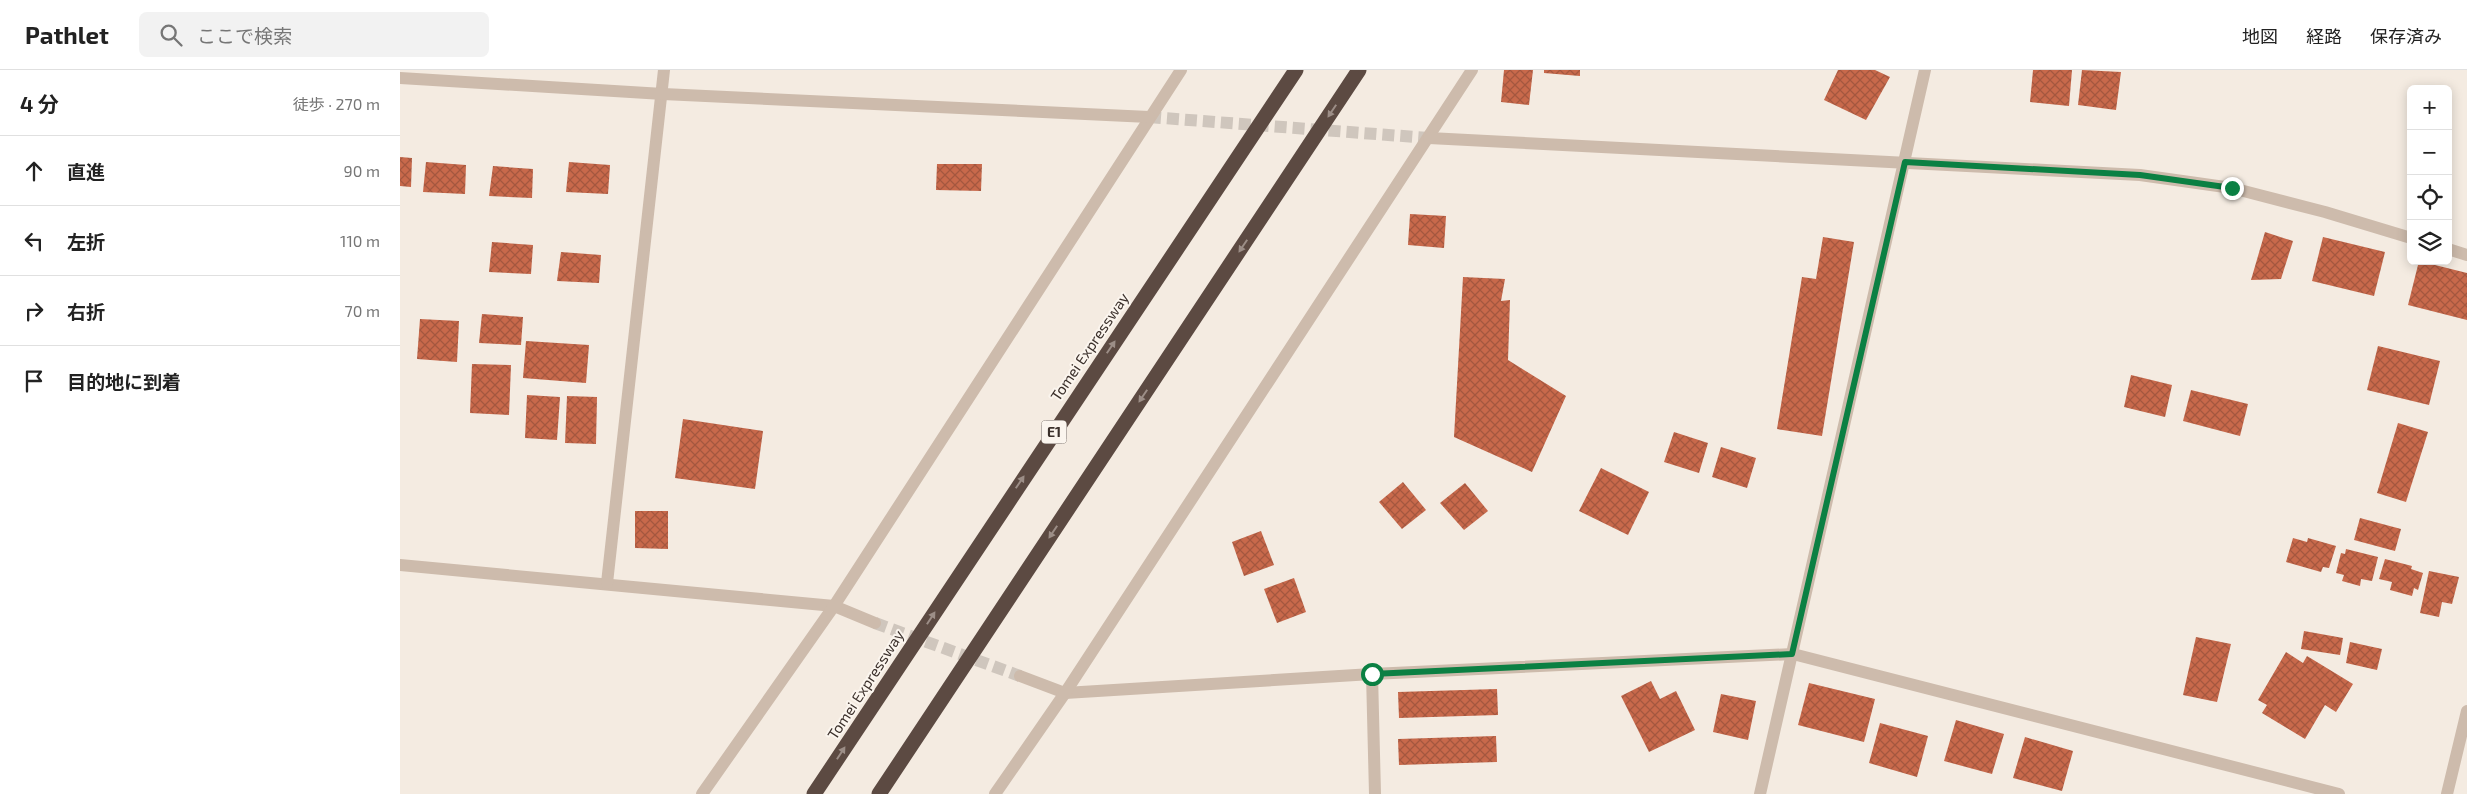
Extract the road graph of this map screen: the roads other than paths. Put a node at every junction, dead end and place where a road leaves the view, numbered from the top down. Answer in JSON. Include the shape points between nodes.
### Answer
{"nodes":[{"id":1,"x":664,"y":70,"type":"edge"},
{"id":2,"x":1181,"y":70,"type":"edge"},
{"id":3,"x":1296,"y":70,"type":"edge"},
{"id":4,"x":1359,"y":70,"type":"edge"},
{"id":5,"x":1472,"y":70,"type":"edge"},
{"id":6,"x":1925,"y":70,"type":"edge"},
{"id":7,"x":400,"y":78,"type":"edge"},
{"id":8,"x":663,"y":94,"type":"junction"},
{"id":9,"x":1149,"y":117,"type":"junction"},
{"id":10,"x":1429,"y":138,"type":"junction"},
{"id":11,"x":1905,"y":162,"type":"junction"},
{"id":12,"x":2407,"y":237,"type":"edge"},
{"id":13,"x":2452,"y":250,"type":"edge"},
{"id":14,"x":2467,"y":255,"type":"edge"},
{"id":15,"x":400,"y":565,"type":"edge"},
{"id":16,"x":607,"y":583,"type":"junction"},
{"id":17,"x":834,"y":606,"type":"junction"},
{"id":18,"x":875,"y":623,"type":"tunnel mouth"},
{"id":19,"x":1792,"y":654,"type":"junction"},
{"id":20,"x":1372,"y":674,"type":"junction"},
{"id":21,"x":1020,"y":676,"type":"tunnel mouth"},
{"id":22,"x":1065,"y":693,"type":"junction"},
{"id":23,"x":2467,"y":711,"type":"edge"},
{"id":24,"x":702,"y":794,"type":"edge"},
{"id":25,"x":814,"y":794,"type":"edge"},
{"id":26,"x":879,"y":794,"type":"edge"},
{"id":27,"x":995,"y":794,"type":"edge"},
{"id":28,"x":1375,"y":794,"type":"edge"},
{"id":29,"x":1760,"y":794,"type":"edge"},
{"id":30,"x":2339,"y":794,"type":"edge"},
{"id":31,"x":2447,"y":794,"type":"edge"}],
"edges":[{"from":1,"to":8,"type":"street"},
{"from":2,"to":9,"type":"street"},
{"from":25,"to":3,"type":"highway","name":"Tomei Expressway","number":"E1","one_way":true},
{"from":4,"to":26,"type":"highway","one_way":true},
{"from":5,"to":10,"type":"street"},
{"from":6,"to":11,"type":"street"},
{"from":7,"to":8,"type":"street"},
{"from":8,"to":9,"type":"street"},
{"from":8,"to":16,"type":"street"},
{"from":9,"to":17,"type":"street"},
{"from":10,"to":11,"type":"street"},
{"from":10,"to":22,"type":"street"},
{"from":11,"to":12,"type":"street","via":[[2140,175],[2232,188]]},
{"from":11,"to":19,"type":"street"},
{"from":13,"to":14,"type":"street"},
{"from":15,"to":16,"type":"street"},
{"from":16,"to":17,"type":"street"},
{"from":17,"to":18,"type":"street"},
{"from":17,"to":24,"type":"street"},
{"from":19,"to":20,"type":"street"},
{"from":19,"to":29,"type":"street"},
{"from":19,"to":30,"type":"street"},
{"from":20,"to":22,"type":"street"},
{"from":20,"to":28,"type":"street"},
{"from":21,"to":22,"type":"street"},
{"from":22,"to":27,"type":"street"},
{"from":23,"to":31,"type":"street"}]}
